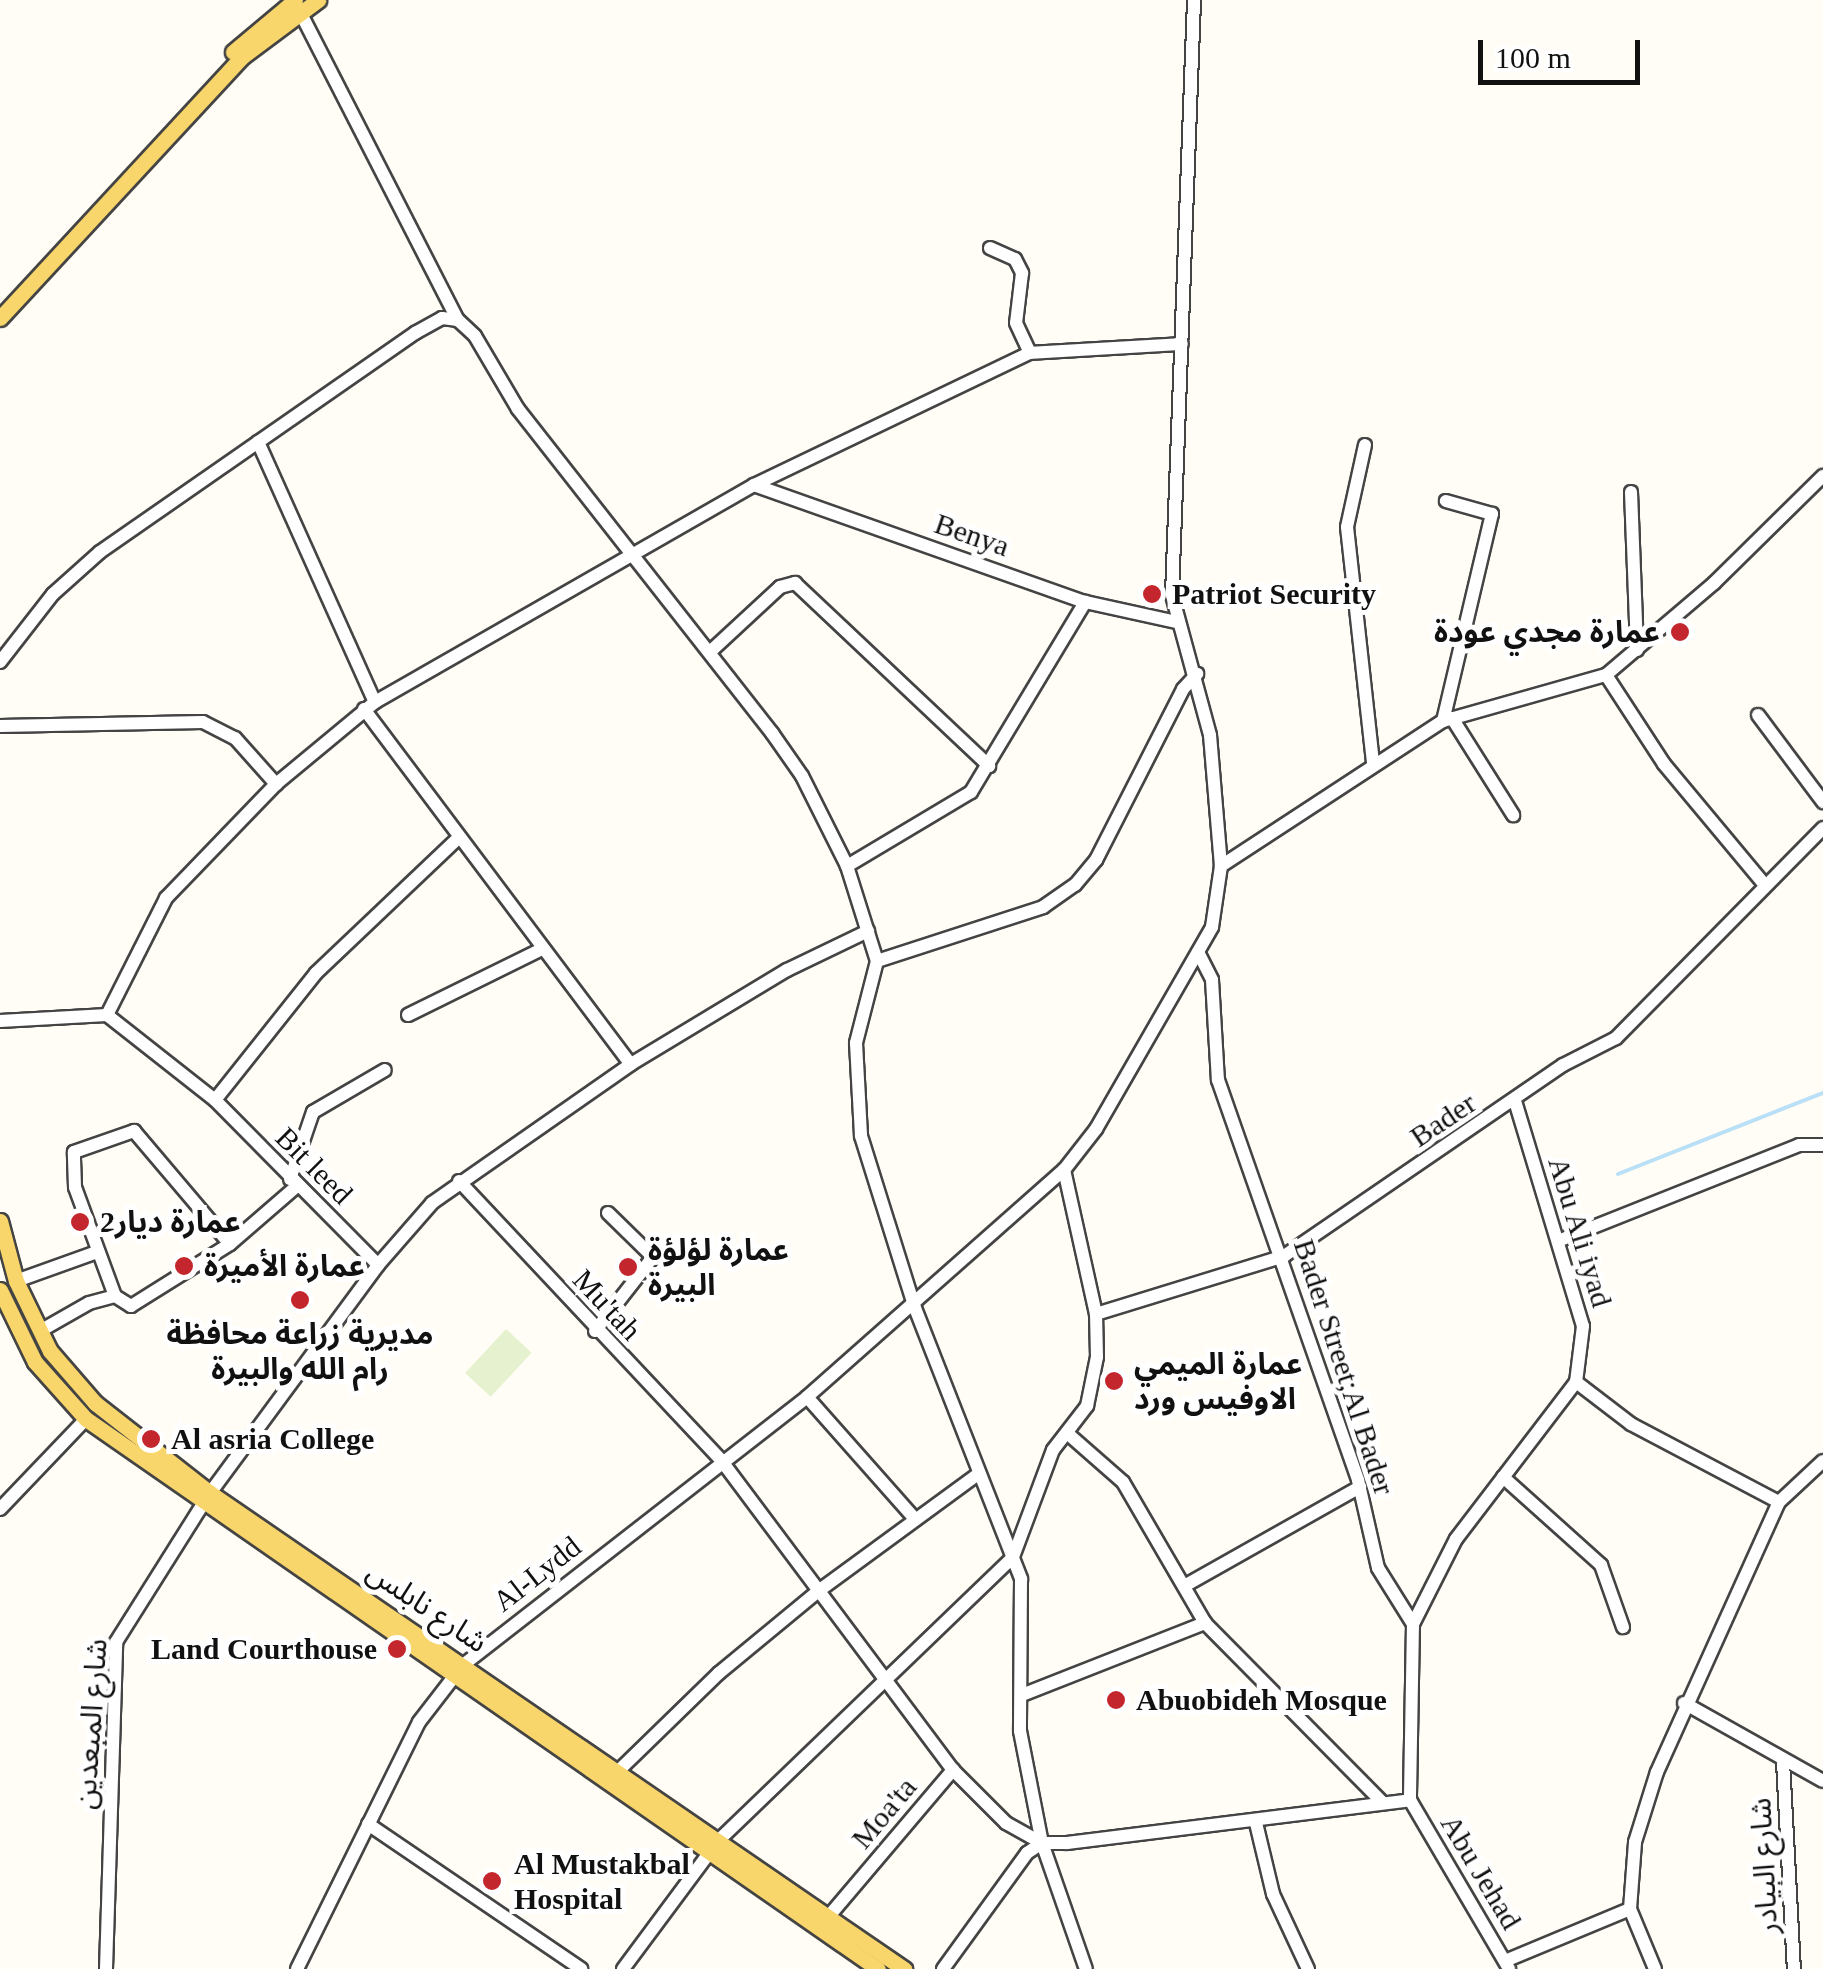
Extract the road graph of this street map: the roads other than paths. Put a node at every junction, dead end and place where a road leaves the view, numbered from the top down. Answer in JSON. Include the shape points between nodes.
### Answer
{"nodes":[{"id":1,"x":318,"y":0,"type":"edge"},
{"id":2,"x":1194,"y":0,"type":"edge"},
{"id":3,"x":297,"y":5,"type":"edge"},
{"id":4,"x":990,"y":248,"type":"dead end"},
{"id":5,"x":0,"y":310,"type":"edge"},
{"id":6,"x":0,"y":318,"type":"edge"},
{"id":7,"x":458,"y":320,"type":"junction"},
{"id":8,"x":1182,"y":344,"type":"junction"},
{"id":9,"x":1030,"y":353,"type":"junction"},
{"id":10,"x":258,"y":442,"type":"junction"},
{"id":11,"x":1366,"y":445,"type":"dead end"},
{"id":12,"x":1823,"y":476,"type":"edge"},
{"id":13,"x":754,"y":485,"type":"junction"},
{"id":14,"x":1631,"y":492,"type":"dead end"},
{"id":15,"x":1446,"y":501,"type":"dead end"},
{"id":16,"x":634,"y":554,"type":"junction"},
{"id":17,"x":1086,"y":602,"type":"junction"},
{"id":18,"x":1177,"y":622,"type":"junction"},
{"id":19,"x":712,"y":650,"type":"junction"},
{"id":20,"x":1637,"y":650,"type":"junction"},
{"id":21,"x":0,"y":662,"type":"edge"},
{"id":22,"x":1197,"y":674,"type":"junction"},
{"id":23,"x":1606,"y":675,"type":"junction"},
{"id":24,"x":370,"y":705,"type":"junction"},
{"id":25,"x":1758,"y":715,"type":"dead end"},
{"id":26,"x":1448,"y":719,"type":"junction"},
{"id":27,"x":0,"y":726,"type":"edge"},
{"id":28,"x":1373,"y":762,"type":"junction"},
{"id":29,"x":989,"y":766,"type":"junction"},
{"id":30,"x":276,"y":784,"type":"junction"},
{"id":31,"x":1823,"y":802,"type":"edge"},
{"id":32,"x":1513,"y":815,"type":"dead end"},
{"id":33,"x":1823,"y":828,"type":"edge"},
{"id":34,"x":458,"y":839,"type":"junction"},
{"id":35,"x":847,"y":866,"type":"junction"},
{"id":36,"x":1221,"y":866,"type":"junction"},
{"id":37,"x":1764,"y":883,"type":"junction"},
{"id":38,"x":868,"y":931,"type":"junction"},
{"id":39,"x":542,"y":949,"type":"junction"},
{"id":40,"x":1198,"y":952,"type":"junction"},
{"id":41,"x":877,"y":961,"type":"junction"},
{"id":42,"x":107,"y":1015,"type":"junction"},
{"id":43,"x":408,"y":1015,"type":"dead end"},
{"id":44,"x":0,"y":1021,"type":"edge"},
{"id":45,"x":632,"y":1064,"type":"junction"},
{"id":46,"x":386,"y":1070,"type":"dead end"},
{"id":47,"x":215,"y":1100,"type":"junction"},
{"id":48,"x":1515,"y":1101,"type":"junction"},
{"id":49,"x":1823,"y":1144,"type":"edge"},
{"id":50,"x":1064,"y":1170,"type":"junction"},
{"id":51,"x":459,"y":1181,"type":"junction"},
{"id":52,"x":293,"y":1182,"type":"junction"},
{"id":53,"x":608,"y":1212,"type":"dead end"},
{"id":54,"x":0,"y":1220,"type":"edge"},
{"id":55,"x":1558,"y":1241,"type":"junction"},
{"id":56,"x":230,"y":1244,"type":"junction"},
{"id":57,"x":94,"y":1253,"type":"junction"},
{"id":58,"x":1284,"y":1256,"type":"junction"},
{"id":59,"x":378,"y":1265,"type":"junction"},
{"id":60,"x":16,"y":1281,"type":"junction"},
{"id":61,"x":0,"y":1290,"type":"edge"},
{"id":62,"x":115,"y":1296,"type":"junction"},
{"id":63,"x":914,"y":1308,"type":"junction"},
{"id":64,"x":1096,"y":1314,"type":"junction"},
{"id":65,"x":40,"y":1331,"type":"junction"},
{"id":66,"x":595,"y":1331,"type":"junction"},
{"id":67,"x":1576,"y":1382,"type":"junction"},
{"id":68,"x":808,"y":1397,"type":"junction"},
{"id":69,"x":86,"y":1419,"type":"junction"},
{"id":70,"x":1067,"y":1433,"type":"junction"},
{"id":71,"x":721,"y":1460,"type":"junction"},
{"id":72,"x":1823,"y":1461,"type":"edge"},
{"id":73,"x":977,"y":1476,"type":"junction"},
{"id":74,"x":1503,"y":1478,"type":"junction"},
{"id":75,"x":1360,"y":1487,"type":"junction"},
{"id":76,"x":0,"y":1489,"type":"edge"},
{"id":77,"x":18,"y":1495,"type":"junction"},
{"id":78,"x":206,"y":1499,"type":"junction"},
{"id":79,"x":1778,"y":1502,"type":"junction"},
{"id":80,"x":0,"y":1509,"type":"edge"},
{"id":81,"x":914,"y":1518,"type":"junction"},
{"id":82,"x":1013,"y":1557,"type":"junction"},
{"id":83,"x":1186,"y":1585,"type":"junction"},
{"id":84,"x":821,"y":1589,"type":"junction"},
{"id":85,"x":1205,"y":1623,"type":"junction"},
{"id":86,"x":1413,"y":1624,"type":"junction"},
{"id":87,"x":1622,"y":1628,"type":"dead end"},
{"id":88,"x":458,"y":1671,"type":"junction"},
{"id":89,"x":884,"y":1675,"type":"junction"},
{"id":90,"x":1022,"y":1695,"type":"junction"},
{"id":91,"x":1684,"y":1703,"type":"junction"},
{"id":92,"x":1783,"y":1761,"type":"junction"},
{"id":93,"x":953,"y":1770,"type":"junction"},
{"id":94,"x":612,"y":1776,"type":"junction"},
{"id":95,"x":1823,"y":1781,"type":"edge"},
{"id":96,"x":1410,"y":1800,"type":"junction"},
{"id":97,"x":1383,"y":1803,"type":"junction"},
{"id":98,"x":1256,"y":1823,"type":"junction"},
{"id":99,"x":368,"y":1824,"type":"junction"},
{"id":100,"x":1042,"y":1843,"type":"junction"},
{"id":101,"x":713,"y":1847,"type":"junction"},
{"id":102,"x":1630,"y":1909,"type":"junction"},
{"id":103,"x":829,"y":1916,"type":"junction"},
{"id":104,"x":1507,"y":1965,"type":"edge"},
{"id":105,"x":106,"y":1969,"type":"edge"},
{"id":106,"x":297,"y":1969,"type":"edge"},
{"id":107,"x":580,"y":1969,"type":"edge"},
{"id":108,"x":624,"y":1969,"type":"edge"},
{"id":109,"x":878,"y":1969,"type":"edge"},
{"id":110,"x":904,"y":1969,"type":"edge"},
{"id":111,"x":943,"y":1969,"type":"edge"},
{"id":112,"x":1086,"y":1969,"type":"edge"},
{"id":113,"x":1308,"y":1969,"type":"edge"},
{"id":114,"x":1655,"y":1969,"type":"edge"},
{"id":115,"x":1794,"y":1969,"type":"edge"}],
"edges":[{"from":1,"to":3,"type":"main road"},
{"from":2,"to":8,"type":"street"},
{"from":3,"to":5,"type":"main road","via":[[150,136]]},
{"from":3,"to":6,"type":"main road","via":[[175,125]]},
{"from":3,"to":7,"type":"street"},
{"from":4,"to":9,"type":"street","via":[[1016,259],[1022,272],[1016,323]]},
{"from":7,"to":10,"type":"street","via":[[442,318],[415,333]]},
{"from":7,"to":16,"type":"street","via":[[475,336],[518,410]]},
{"from":8,"to":9,"type":"street"},
{"from":8,"to":18,"type":"street"},
{"from":9,"to":13,"type":"street"},
{"from":10,"to":21,"type":"street","via":[[100,552],[53,594]]},
{"from":10,"to":24,"type":"street"},
{"from":11,"to":28,"type":"street","via":[[1346,526]]},
{"from":12,"to":20,"type":"street"},
{"from":13,"to":16,"type":"street"},
{"from":13,"to":17,"type":"street","name":"Benya"},
{"from":14,"to":20,"type":"street"},
{"from":15,"to":26,"type":"street","via":[[1492,514]]},
{"from":16,"to":19,"type":"street"},
{"from":16,"to":24,"type":"street"},
{"from":17,"to":18,"type":"street","name":"Benya"},
{"from":17,"to":29,"type":"street"},
{"from":18,"to":22,"type":"street","name":"Al-Lydd"},
{"from":19,"to":29,"type":"street","via":[[780,587],[794,582]]},
{"from":19,"to":35,"type":"street","via":[[802,776]]},
{"from":20,"to":23,"type":"street"},
{"from":22,"to":36,"type":"street","name":"Al-Lydd","via":[[1210,735]]},
{"from":22,"to":41,"type":"street","via":[[1183,688],[1096,860],[1075,884],[1043,907]]},
{"from":23,"to":26,"type":"street"},
{"from":23,"to":37,"type":"street","via":[[1664,764]]},
{"from":24,"to":30,"type":"street"},
{"from":24,"to":34,"type":"street"},
{"from":25,"to":31,"type":"street"},
{"from":26,"to":28,"type":"street"},
{"from":26,"to":32,"type":"street"},
{"from":27,"to":30,"type":"street","via":[[203,722],[235,738]]},
{"from":28,"to":36,"type":"street"},
{"from":29,"to":35,"type":"street","via":[[971,792]]},
{"from":30,"to":42,"type":"street","via":[[166,898]]},
{"from":33,"to":37,"type":"street","name":"Bader"},
{"from":34,"to":39,"type":"street"},
{"from":34,"to":47,"type":"street","via":[[316,973]]},
{"from":35,"to":38,"type":"street"},
{"from":36,"to":40,"type":"street","name":"Al-Lydd","via":[[1212,927]]},
{"from":37,"to":48,"type":"street","name":"Bader","via":[[1632,1026]]},
{"from":38,"to":41,"type":"street"},
{"from":38,"to":45,"type":"street","name":"شارع المبعدين","via":[[787,970]]},
{"from":39,"to":43,"type":"street"},
{"from":39,"to":45,"type":"street"},
{"from":40,"to":50,"type":"street","name":"Al-Lydd","via":[[1096,1129]]},
{"from":40,"to":58,"type":"street","name":"Bader Street;Al Bader","via":[[1212,980],[1218,1080]]},
{"from":41,"to":63,"type":"street","via":[[856,1043],[856,1095],[871,1179]]},
{"from":42,"to":44,"type":"street"},
{"from":42,"to":47,"type":"street","name":"Bit leed"},
{"from":45,"to":51,"type":"street","name":"شارع المبعدين"},
{"from":46,"to":52,"type":"street","via":[[313,1112]]},
{"from":47,"to":52,"type":"street","name":"Bit leed"},
{"from":48,"to":55,"type":"street","name":"Abu Ali iyad"},
{"from":48,"to":58,"type":"street","name":"Bader"},
{"from":49,"to":55,"type":"street","via":[[1800,1145]]},
{"from":50,"to":63,"type":"street","name":"Al-Lydd"},
{"from":50,"to":64,"type":"street"},
{"from":51,"to":59,"type":"street","name":"شارع المبعدين"},
{"from":51,"to":66,"type":"street","name":"Mu'tah"},
{"from":52,"to":56,"type":"street"},
{"from":52,"to":59,"type":"street","name":"Bit leed"},
{"from":53,"to":66,"type":"street","via":[[654,1258]]},
{"from":54,"to":60,"type":"main road","name":"شارع نابلس"},
{"from":55,"to":67,"type":"street","name":"Abu Ali iyad","via":[[1584,1326]]},
{"from":56,"to":57,"type":"street","via":[[134,1131],[123,1130],[74,1152],[75,1187]]},
{"from":56,"to":62,"type":"street","via":[[131,1306]]},
{"from":57,"to":60,"type":"street"},
{"from":57,"to":62,"type":"street"},
{"from":58,"to":64,"type":"street","name":"Bader"},
{"from":58,"to":75,"type":"street","name":"Bader Street;Al Bader"},
{"from":59,"to":78,"type":"street","name":"شارع المبعدين"},
{"from":60,"to":65,"type":"main road","name":"شارع نابلس"},
{"from":61,"to":69,"type":"main road","name":"شارع نابلس","via":[[34,1362]]},
{"from":62,"to":65,"type":"street"},
{"from":63,"to":68,"type":"street","name":"Al-Lydd"},
{"from":63,"to":73,"type":"street"},
{"from":64,"to":70,"type":"street","via":[[1097,1357],[1086,1406]]},
{"from":65,"to":78,"type":"main road","name":"شارع نابلس","via":[[95,1403]]},
{"from":66,"to":71,"type":"street","name":"Mu'tah"},
{"from":67,"to":74,"type":"street"},
{"from":67,"to":79,"type":"street","via":[[1630,1424]]},
{"from":68,"to":71,"type":"street","name":"Al-Lydd"},
{"from":68,"to":81,"type":"street"},
{"from":69,"to":77,"type":"street"},
{"from":69,"to":78,"type":"main road","name":"شارع نابلس"},
{"from":70,"to":82,"type":"street","via":[[1053,1450]]},
{"from":70,"to":83,"type":"street","via":[[1124,1482]]},
{"from":71,"to":84,"type":"street","name":"Mu'tah"},
{"from":71,"to":88,"type":"street","name":"Al-Lydd"},
{"from":72,"to":79,"type":"street"},
{"from":73,"to":81,"type":"street"},
{"from":73,"to":82,"type":"street"},
{"from":74,"to":86,"type":"street","via":[[1456,1540]]},
{"from":74,"to":87,"type":"street","via":[[1601,1565]]},
{"from":75,"to":83,"type":"street"},
{"from":75,"to":86,"type":"street","name":"Bader Street;Al Bader","via":[[1378,1568]]},
{"from":76,"to":77,"type":"street"},
{"from":77,"to":80,"type":"street"},
{"from":78,"to":88,"type":"main road","name":"شارع نابلس"},
{"from":78,"to":105,"type":"street","name":"شارع المبعدين","via":[[116,1642]]},
{"from":79,"to":91,"type":"street"},
{"from":81,"to":84,"type":"street"},
{"from":82,"to":89,"type":"street"},
{"from":82,"to":90,"type":"street","via":[[1021,1580]]},
{"from":83,"to":85,"type":"street"},
{"from":84,"to":89,"type":"street","name":"Mu'tah"},
{"from":84,"to":94,"type":"street"},
{"from":85,"to":90,"type":"street"},
{"from":85,"to":97,"type":"street"},
{"from":86,"to":96,"type":"street"},
{"from":88,"to":94,"type":"main road","name":"شارع نابلس"},
{"from":88,"to":99,"type":"street","name":"Al-Lydd","via":[[419,1722]]},
{"from":89,"to":93,"type":"street","name":"Mu'tah"},
{"from":89,"to":101,"type":"street"},
{"from":90,"to":100,"type":"street","via":[[1020,1731]]},
{"from":91,"to":92,"type":"street"},
{"from":91,"to":102,"type":"street","via":[[1636,1842]]},
{"from":92,"to":95,"type":"street"},
{"from":92,"to":115,"type":"street","name":"شارع البيادر"},
{"from":93,"to":100,"type":"street","name":"Moa'ta","via":[[980,1804]]},
{"from":93,"to":103,"type":"street","name":"Moa'ta"},
{"from":94,"to":101,"type":"main road","name":"شارع نابلس"},
{"from":96,"to":97,"type":"street"},
{"from":96,"to":104,"type":"street","name":"Abu Jehad"},
{"from":97,"to":98,"type":"street"},
{"from":98,"to":100,"type":"street"},
{"from":98,"to":113,"type":"street","via":[[1273,1894]]},
{"from":99,"to":106,"type":"street","name":"Al-Lydd"},
{"from":99,"to":107,"type":"street"},
{"from":100,"to":111,"type":"street","via":[[1027,1853]]},
{"from":100,"to":112,"type":"street"},
{"from":101,"to":103,"type":"main road","name":"شارع نابلس"},
{"from":101,"to":108,"type":"street"},
{"from":101,"to":109,"type":"main road","name":"شارع نابلس"},
{"from":102,"to":104,"type":"street"},
{"from":102,"to":114,"type":"street"},
{"from":103,"to":110,"type":"main road","name":"شارع نابلس"}]}
